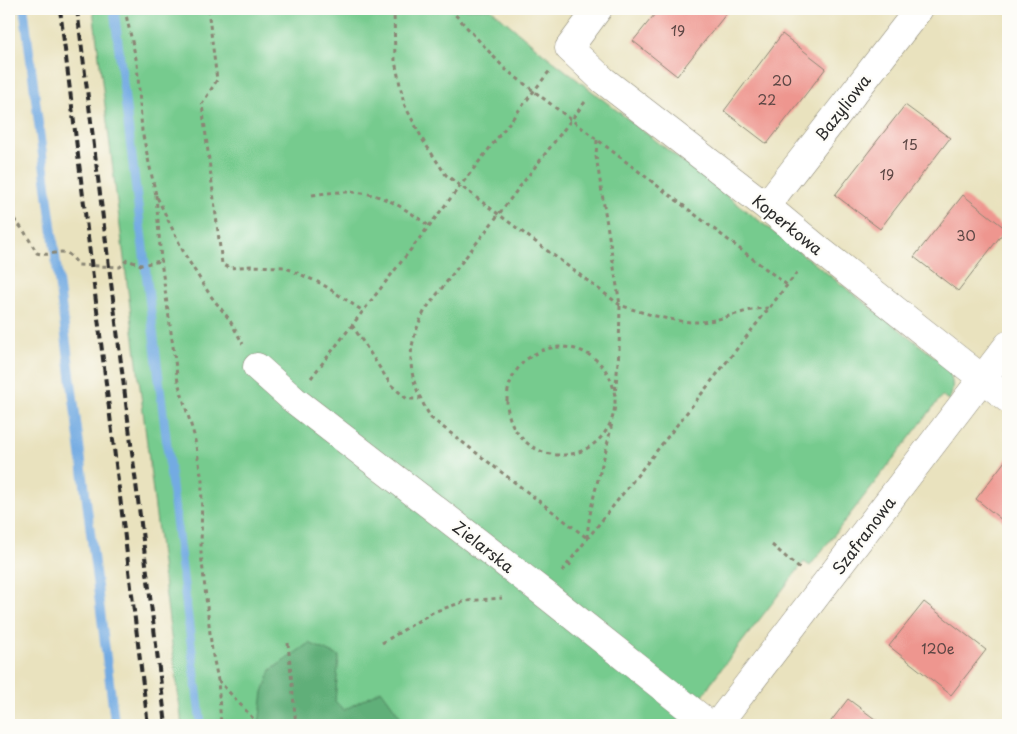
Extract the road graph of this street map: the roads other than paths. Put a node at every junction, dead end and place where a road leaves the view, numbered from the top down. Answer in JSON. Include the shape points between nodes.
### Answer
{"nodes":[{"id":1,"x":598,"y":9,"type":"edge"},
{"id":2,"x":918,"y":9,"type":"edge"},
{"id":3,"x":766,"y":206,"type":"junction"},
{"id":4,"x":1008,"y":345,"type":"edge"},
{"id":5,"x":256,"y":367,"type":"road end"},
{"id":6,"x":982,"y":379,"type":"junction"},
{"id":7,"x":1008,"y":399,"type":"edge"},
{"id":8,"x":710,"y":725,"type":"edge"},
{"id":9,"x":717,"y":725,"type":"edge"}],
"edges":[{"from":1,"to":3,"type":"street","name":"Koperkowa","via":[[569,48],[602,80]]},
{"from":2,"to":3,"type":"street","name":"Bazyliowa"},
{"from":3,"to":6,"type":"street","name":"Koperkowa"},
{"from":4,"to":6,"type":"street","name":"Szafranowa"},
{"from":5,"to":8,"type":"street","name":"Zielarska"},
{"from":6,"to":7,"type":"street","name":"Koperkowa"},
{"from":6,"to":9,"type":"street","name":"Szafranowa"}]}
